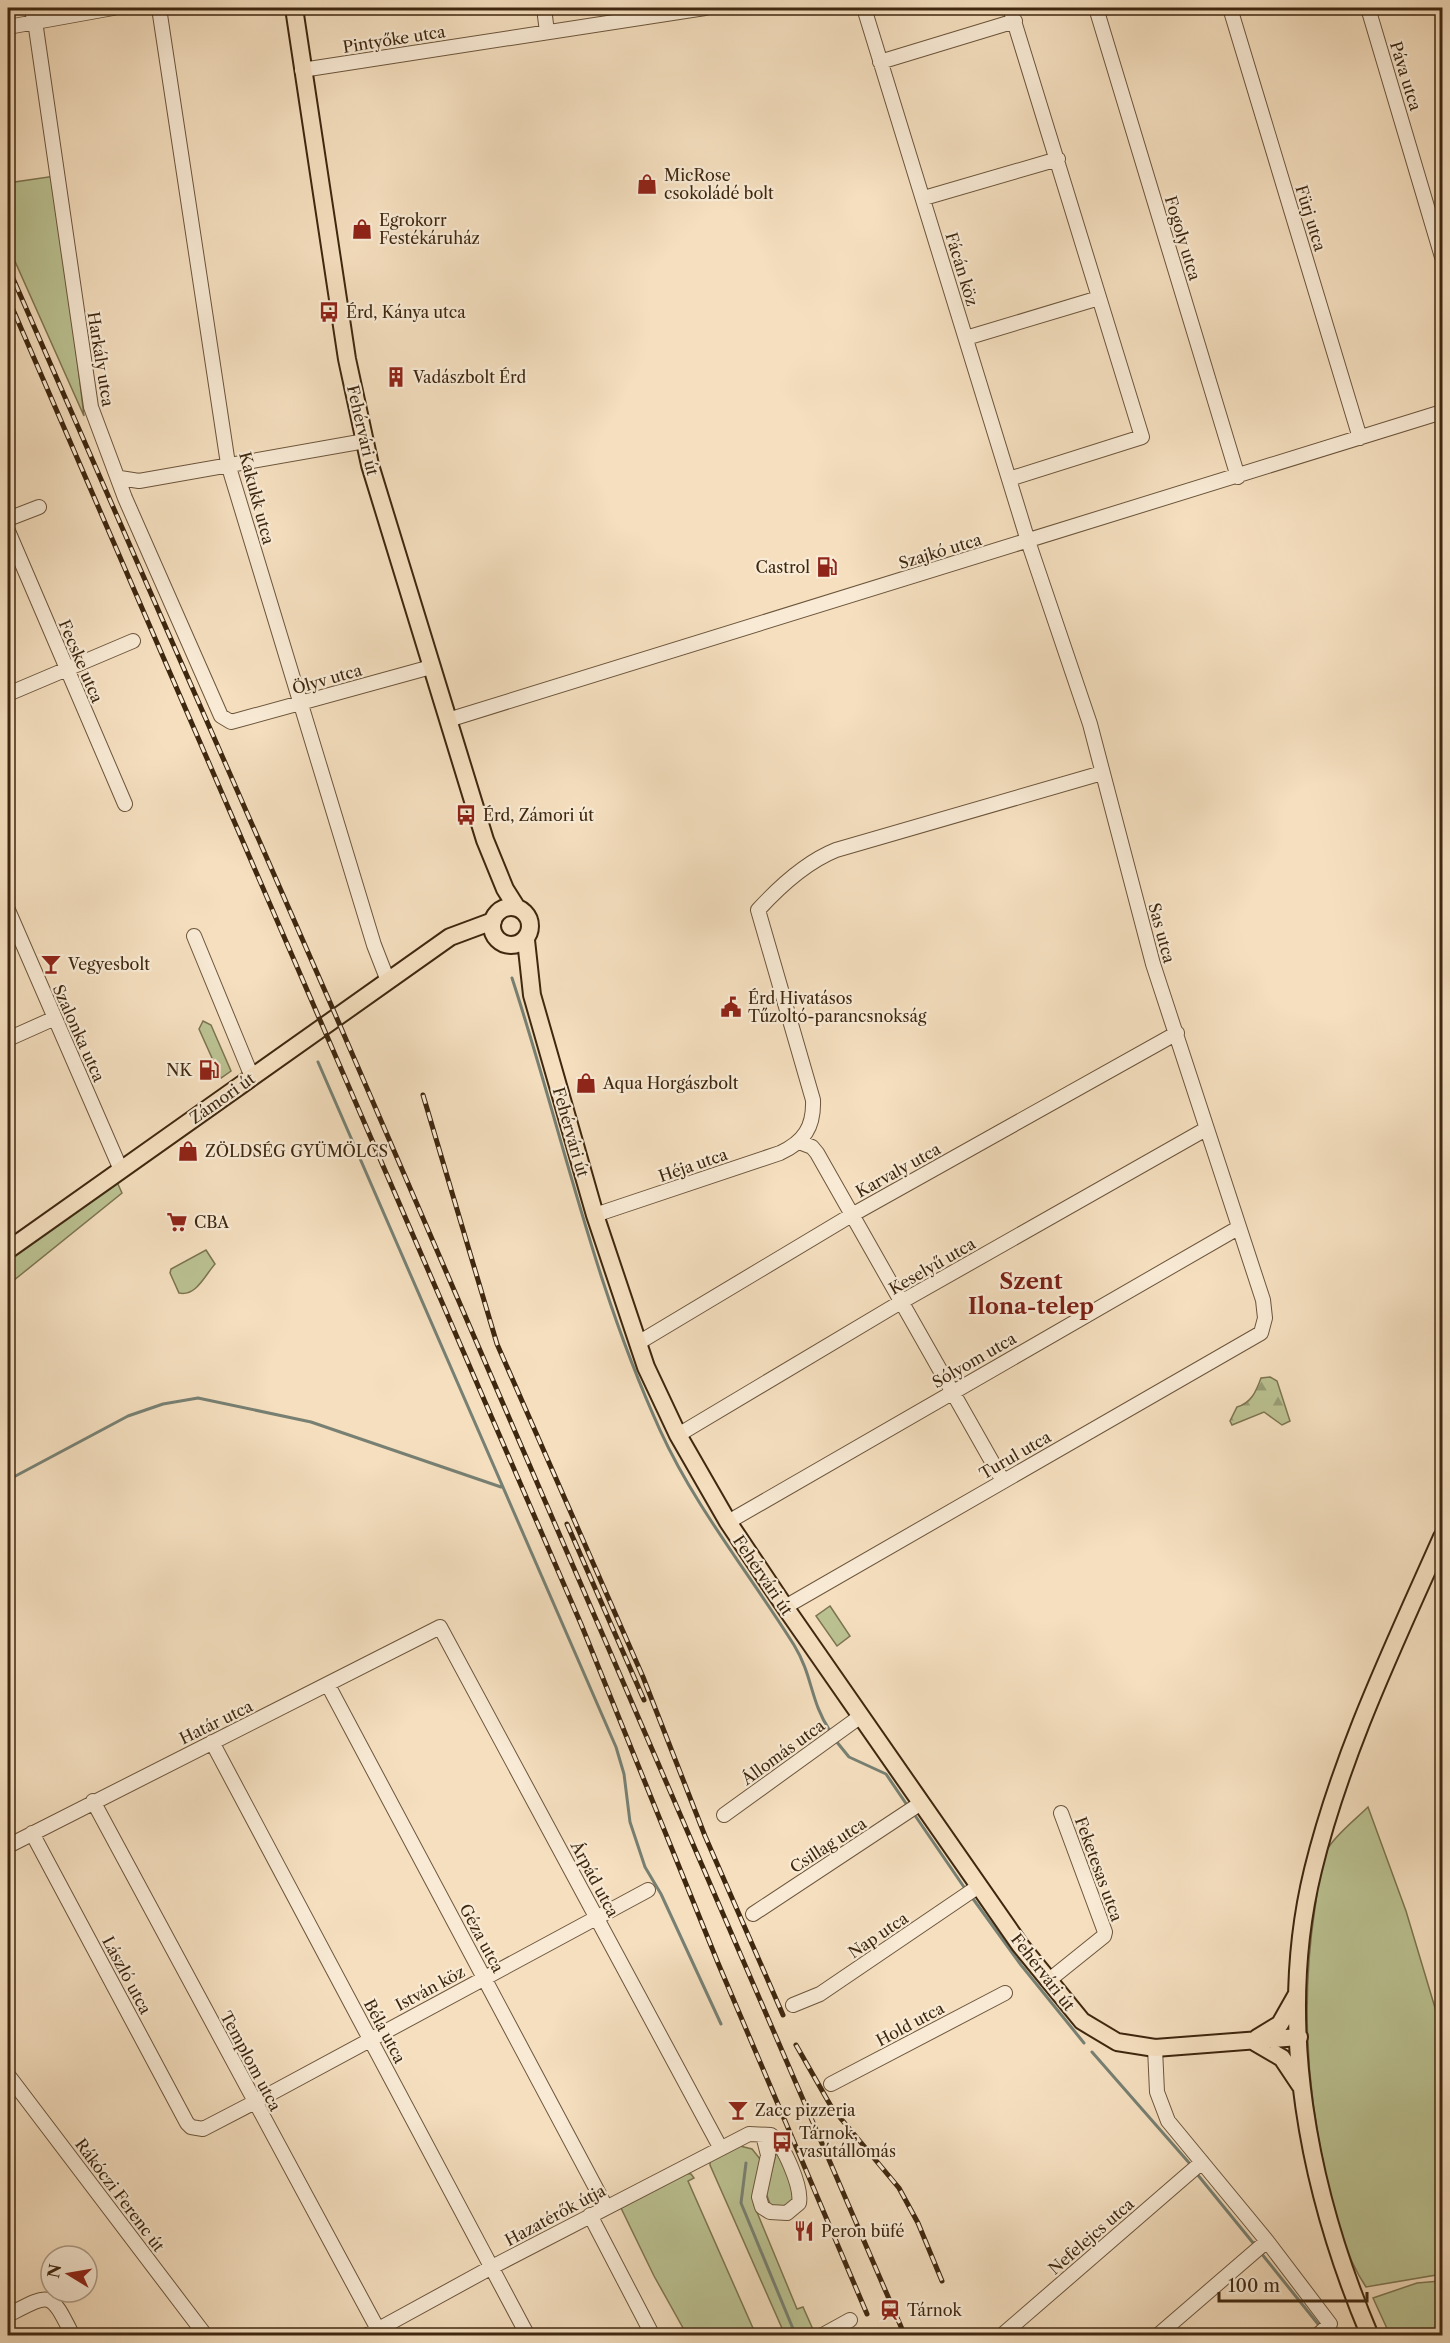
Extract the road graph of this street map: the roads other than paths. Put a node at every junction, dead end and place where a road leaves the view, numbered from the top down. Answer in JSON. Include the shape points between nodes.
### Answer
{"nodes":[{"id":1,"x":113,"y":8,"type":"edge"},
{"id":2,"x":159,"y":8,"type":"edge"},
{"id":3,"x":294,"y":8,"type":"edge"},
{"id":4,"x":543,"y":8,"type":"edge"},
{"id":5,"x":705,"y":8,"type":"edge"},
{"id":6,"x":864,"y":8,"type":"edge"},
{"id":7,"x":1010,"y":8,"type":"edge"},
{"id":8,"x":1096,"y":8,"type":"edge"},
{"id":9,"x":1230,"y":8,"type":"edge"},
{"id":10,"x":1368,"y":8,"type":"edge"},
{"id":11,"x":33,"y":14,"type":"edge"},
{"id":12,"x":1015,"y":21,"type":"junction"},
{"id":13,"x":8,"y":27,"type":"edge"},
{"id":14,"x":547,"y":32,"type":"junction"},
{"id":15,"x":880,"y":62,"type":"junction"},
{"id":16,"x":302,"y":70,"type":"junction"},
{"id":17,"x":1058,"y":159,"type":"junction"},
{"id":18,"x":924,"y":198,"type":"junction"},
{"id":19,"x":1443,"y":257,"type":"edge"},
{"id":20,"x":1099,"y":298,"type":"junction"},
{"id":21,"x":966,"y":338,"type":"junction"},
{"id":22,"x":1443,"y":412,"type":"edge"},
{"id":23,"x":1360,"y":438,"type":"junction"},
{"id":24,"x":365,"y":441,"type":"junction"},
{"id":25,"x":228,"y":464,"type":"junction"},
{"id":26,"x":1238,"y":477,"type":"junction"},
{"id":27,"x":120,"y":478,"type":"junction"},
{"id":28,"x":1009,"y":479,"type":"junction"},
{"id":29,"x":39,"y":507,"type":"dead end"},
{"id":30,"x":8,"y":519,"type":"edge"},
{"id":31,"x":8,"y":531,"type":"edge"},
{"id":32,"x":1028,"y":541,"type":"junction"},
{"id":33,"x":133,"y":641,"type":"dead end"},
{"id":34,"x":66,"y":667,"type":"junction"},
{"id":35,"x":431,"y":667,"type":"junction"},
{"id":36,"x":8,"y":694,"type":"edge"},
{"id":37,"x":300,"y":704,"type":"junction"},
{"id":38,"x":448,"y":720,"type":"junction"},
{"id":39,"x":231,"y":722,"type":"joint"},
{"id":40,"x":1102,"y":772,"type":"junction"},
{"id":41,"x":125,"y":804,"type":"dead end"},
{"id":42,"x":485,"y":840,"type":"junction"},
{"id":43,"x":518,"y":908,"type":"junction"},
{"id":44,"x":8,"y":910,"type":"edge"},
{"id":45,"x":496,"y":916,"type":"junction"},
{"id":46,"x":194,"y":936,"type":"dead end"},
{"id":47,"x":526,"y":940,"type":"junction"},
{"id":48,"x":502,"y":942,"type":"junction"},
{"id":49,"x":437,"y":947,"type":"junction"},
{"id":50,"x":388,"y":981,"type":"junction"},
{"id":51,"x":532,"y":995,"type":"junction"},
{"id":52,"x":55,"y":1018,"type":"junction"},
{"id":53,"x":1177,"y":1033,"type":"junction"},
{"id":54,"x":8,"y":1039,"type":"edge"},
{"id":55,"x":252,"y":1077,"type":"junction"},
{"id":56,"x":1206,"y":1129,"type":"junction"},
{"id":57,"x":799,"y":1142,"type":"junction"},
{"id":58,"x":121,"y":1170,"type":"junction"},
{"id":59,"x":595,"y":1215,"type":"junction"},
{"id":60,"x":850,"y":1216,"type":"junction"},
{"id":61,"x":1238,"y":1228,"type":"junction"},
{"id":62,"x":8,"y":1250,"type":"edge"},
{"id":63,"x":901,"y":1302,"type":"junction"},
{"id":64,"x":1261,"y":1333,"type":"joint"},
{"id":65,"x":638,"y":1343,"type":"junction"},
{"id":66,"x":951,"y":1392,"type":"junction"},
{"id":67,"x":678,"y":1435,"type":"junction"},
{"id":68,"x":1003,"y":1481,"type":"junction"},
{"id":69,"x":728,"y":1522,"type":"junction"},
{"id":70,"x":1443,"y":1537,"type":"edge"},
{"id":71,"x":784,"y":1607,"type":"junction"},
{"id":72,"x":440,"y":1627,"type":"joint"},
{"id":73,"x":328,"y":1685,"type":"junction"},
{"id":74,"x":861,"y":1716,"type":"junction"},
{"id":75,"x":212,"y":1742,"type":"junction"},
{"id":76,"x":93,"y":1801,"type":"junction"},
{"id":77,"x":921,"y":1803,"type":"junction"},
{"id":78,"x":1061,"y":1812,"type":"dead end"},
{"id":79,"x":724,"y":1815,"type":"dead end"},
{"id":80,"x":32,"y":1833,"type":"junction"},
{"id":81,"x":8,"y":1846,"type":"edge"},
{"id":82,"x":979,"y":1886,"type":"junction"},
{"id":83,"x":648,"y":1890,"type":"dead end"},
{"id":84,"x":753,"y":1914,"type":"dead end"},
{"id":85,"x":596,"y":1917,"type":"junction"},
{"id":86,"x":484,"y":1977,"type":"junction"},
{"id":87,"x":1048,"y":1981,"type":"junction"},
{"id":88,"x":1299,"y":1991,"type":"junction"},
{"id":89,"x":1005,"y":1993,"type":"dead end"},
{"id":90,"x":793,"y":2005,"type":"dead end"},
{"id":91,"x":1299,"y":2037,"type":"junction"},
{"id":92,"x":370,"y":2039,"type":"junction"},
{"id":93,"x":1252,"y":2040,"type":"junction"},
{"id":94,"x":1155,"y":2048,"type":"junction"},
{"id":95,"x":8,"y":2075,"type":"edge"},
{"id":96,"x":831,"y":2084,"type":"dead end"},
{"id":97,"x":1302,"y":2088,"type":"junction"},
{"id":98,"x":255,"y":2102,"type":"junction"},
{"id":99,"x":196,"y":2129,"type":"joint"},
{"id":100,"x":763,"y":2135,"type":"junction"},
{"id":101,"x":720,"y":2147,"type":"junction"},
{"id":102,"x":1202,"y":2162,"type":"junction"},
{"id":103,"x":606,"y":2207,"type":"junction"},
{"id":104,"x":590,"y":2215,"type":"junction"},
{"id":105,"x":1267,"y":2241,"type":"junction"},
{"id":106,"x":492,"y":2266,"type":"junction"},
{"id":107,"x":8,"y":2315,"type":"edge"},
{"id":108,"x":850,"y":2320,"type":"dead end"},
{"id":109,"x":375,"y":2333,"type":"edge"},
{"id":110,"x":73,"y":2336,"type":"edge"},
{"id":111,"x":206,"y":2336,"type":"edge"},
{"id":112,"x":528,"y":2336,"type":"edge"},
{"id":113,"x":652,"y":2336,"type":"edge"},
{"id":114,"x":820,"y":2336,"type":"edge"},
{"id":115,"x":1001,"y":2336,"type":"edge"},
{"id":116,"x":1157,"y":2336,"type":"edge"},
{"id":117,"x":1317,"y":2336,"type":"edge"},
{"id":118,"x":1370,"y":2336,"type":"edge"}],
"edges":[{"from":1,"to":11,"type":"street"},
{"from":2,"to":25,"type":"street","name":"Kakukk utca"},
{"from":3,"to":16,"type":"main road","name":"Fehérvári út"},
{"from":4,"to":14,"type":"street"},
{"from":5,"to":14,"type":"street","name":"Pintyőke utca"},
{"from":6,"to":15,"type":"street","name":"Fácán köz"},
{"from":7,"to":12,"type":"street"},
{"from":8,"to":26,"type":"street","name":"Fogoly utca"},
{"from":9,"to":23,"type":"street","name":"Fürj utca"},
{"from":10,"to":19,"type":"street","name":"Páva utca"},
{"from":11,"to":13,"type":"street"},
{"from":11,"to":27,"type":"street","name":"Harkály utca","via":[[91,407],[115,474]]},
{"from":12,"to":15,"type":"street"},
{"from":12,"to":17,"type":"street"},
{"from":14,"to":16,"type":"street","name":"Pintyőke utca"},
{"from":15,"to":18,"type":"street","name":"Fácán köz"},
{"from":16,"to":24,"type":"main road","name":"Fehérvári út","via":[[347,359]]},
{"from":17,"to":18,"type":"street"},
{"from":17,"to":20,"type":"street"},
{"from":18,"to":21,"type":"street","name":"Fácán köz"},
{"from":20,"to":21,"type":"street"},
{"from":20,"to":28,"type":"street","via":[[1142,437]]},
{"from":21,"to":28,"type":"street","name":"Fácán köz"},
{"from":22,"to":23,"type":"street","name":"Szajkó utca"},
{"from":23,"to":26,"type":"street","name":"Szajkó utca"},
{"from":24,"to":25,"type":"street"},
{"from":24,"to":35,"type":"main road","name":"Fehérvári út"},
{"from":25,"to":27,"type":"street","via":[[139,481]]},
{"from":25,"to":37,"type":"street","name":"Kakukk utca"},
{"from":26,"to":32,"type":"street","name":"Szajkó utca"},
{"from":27,"to":39,"type":"street","name":"Harkály utca","via":[[125,498],[221,716]]},
{"from":28,"to":32,"type":"street","name":"Fácán köz"},
{"from":29,"to":30,"type":"street"},
{"from":31,"to":34,"type":"street","name":"Fecske utca"},
{"from":32,"to":38,"type":"street","name":"Szajkó utca"},
{"from":32,"to":40,"type":"street","name":"Sas utca","via":[[1090,724]]},
{"from":33,"to":34,"type":"street"},
{"from":34,"to":36,"type":"street"},
{"from":34,"to":41,"type":"street","name":"Fecske utca"},
{"from":35,"to":37,"type":"street","name":"Ölyv utca"},
{"from":35,"to":38,"type":"main road","name":"Fehérvári út"},
{"from":37,"to":39,"type":"street","name":"Ölyv utca"},
{"from":37,"to":50,"type":"street","name":"Kakukk utca"},
{"from":38,"to":42,"type":"main road","name":"Fehérvári út"},
{"from":40,"to":53,"type":"street","name":"Sas utca","via":[[1153,964]]},
{"from":40,"to":57,"type":"street","via":[[822,855],[758,910],[813,1100],[812,1123]]},
{"from":42,"to":43,"type":"main road","name":"Fehérvári út"},
{"from":42,"to":45,"type":"main road","name":"Fehérvári út"},
{"from":43,"to":45,"type":"main road","via":[[508,908]]},
{"from":43,"to":47,"type":"main road","via":[[530,922]]},
{"from":44,"to":52,"type":"street","name":"Szalonka utca"},
{"from":45,"to":48,"type":"main road","via":[[493,931]]},
{"from":45,"to":49,"type":"main road","name":"Zámori út"},
{"from":46,"to":55,"type":"street"},
{"from":47,"to":48,"type":"main road","via":[[517,945]]},
{"from":47,"to":51,"type":"main road","name":"Fehérvári út"},
{"from":48,"to":49,"type":"main road","name":"Zámori út","via":[[478,939]]},
{"from":48,"to":51,"type":"main road","name":"Fehérvári út"},
{"from":49,"to":50,"type":"main road","name":"Zámori út"},
{"from":50,"to":55,"type":"main road","name":"Zámori út"},
{"from":51,"to":59,"type":"main road","name":"Fehérvári út"},
{"from":52,"to":54,"type":"street"},
{"from":52,"to":58,"type":"street","name":"Szalonka utca"},
{"from":53,"to":56,"type":"street","name":"Sas utca"},
{"from":53,"to":60,"type":"street","name":"Karvaly utca"},
{"from":55,"to":58,"type":"main road","name":"Zámori út"},
{"from":56,"to":61,"type":"street","name":"Sas utca"},
{"from":56,"to":63,"type":"street","name":"Keselyű utca"},
{"from":57,"to":59,"type":"street","name":"Héja utca","via":[[780,1153]]},
{"from":57,"to":60,"type":"street","via":[[817,1153]]},
{"from":58,"to":62,"type":"main road","name":"Zámori út"},
{"from":59,"to":65,"type":"main road","name":"Fehérvári út"},
{"from":60,"to":63,"type":"street"},
{"from":60,"to":65,"type":"street","name":"Karvaly utca"},
{"from":61,"to":64,"type":"street","name":"Sas utca","via":[[1263,1300],[1265,1318]]},
{"from":61,"to":66,"type":"street","name":"Sólyom utca"},
{"from":63,"to":66,"type":"street"},
{"from":63,"to":67,"type":"street","name":"Keselyű utca"},
{"from":64,"to":68,"type":"street","name":"Turul utca"},
{"from":65,"to":67,"type":"main road","name":"Fehérvári út"},
{"from":66,"to":68,"type":"street"},
{"from":66,"to":69,"type":"street","name":"Sólyom utca"},
{"from":67,"to":69,"type":"main road","name":"Fehérvári út"},
{"from":68,"to":71,"type":"street","name":"Turul utca"},
{"from":69,"to":71,"type":"main road","name":"Fehérvári út"},
{"from":70,"to":88,"type":"main road","via":[[1339,1782],[1306,1904]]},
{"from":71,"to":74,"type":"main road","name":"Fehérvári út"},
{"from":72,"to":73,"type":"street","name":"Határ utca"},
{"from":72,"to":85,"type":"street","name":"Árpád utca"},
{"from":73,"to":75,"type":"street","name":"Határ utca"},
{"from":73,"to":86,"type":"street","name":"Géza utca"},
{"from":74,"to":77,"type":"main road","name":"Fehérvári út"},
{"from":74,"to":79,"type":"street","name":"Állomás utca"},
{"from":75,"to":76,"type":"street","name":"Határ utca"},
{"from":75,"to":92,"type":"street","name":"Béla utca"},
{"from":76,"to":80,"type":"street","name":"Határ utca"},
{"from":76,"to":98,"type":"street","name":"Templom utca"},
{"from":77,"to":82,"type":"main road","name":"Fehérvári út"},
{"from":77,"to":84,"type":"street","name":"Csillag utca"},
{"from":78,"to":87,"type":"street","name":"Feketesas utca","via":[[1104,1923],[1104,1936]]},
{"from":80,"to":81,"type":"street","name":"Határ utca"},
{"from":80,"to":99,"type":"street","name":"László utca","via":[[187,2122]]},
{"from":82,"to":87,"type":"main road","name":"Fehérvári út"},
{"from":82,"to":90,"type":"street","name":"Nap utca","via":[[820,1994]]},
{"from":83,"to":85,"type":"street","name":"István köz"},
{"from":85,"to":86,"type":"street","name":"István köz"},
{"from":85,"to":101,"type":"street","name":"Árpád utca"},
{"from":86,"to":92,"type":"street","name":"István köz"},
{"from":86,"to":103,"type":"street","name":"Géza utca"},
{"from":87,"to":94,"type":"main road","name":"Fehérvári út","via":[[1092,2029],[1117,2042]]},
{"from":88,"to":91,"type":"main road"},
{"from":88,"to":93,"type":"main road","via":[[1280,2024]]},
{"from":89,"to":96,"type":"street","name":"Hold utca"},
{"from":91,"to":93,"type":"main road","name":"Fehérvári út"},
{"from":91,"to":97,"type":"main road"},
{"from":92,"to":98,"type":"street","name":"István köz"},
{"from":92,"to":106,"type":"street","name":"Béla utca"},
{"from":93,"to":94,"type":"main road","name":"Fehérvári út"},
{"from":93,"to":97,"type":"main road","via":[[1282,2058]]},
{"from":94,"to":102,"type":"street","via":[[1161,2105],[1168,2121]]},
{"from":95,"to":111,"type":"street","name":"Rákóczi Ferenc út"},
{"from":97,"to":118,"type":"main road","via":[[1319,2181],[1342,2262]]},
{"from":98,"to":99,"type":"street","name":"István köz"},
{"from":98,"to":109,"type":"street","name":"Templom utca"},
{"from":100,"to":100,"type":"street","via":[[768,2155],[760,2203],[770,2212],[787,2213],[799,2203],[800,2192],[780,2145],[771,2135]]},
{"from":100,"to":101,"type":"street","name":"Hazatérők útja","via":[[748,2134]]},
{"from":101,"to":103,"type":"street","name":"Hazatérők útja"},
{"from":102,"to":105,"type":"street"},
{"from":102,"to":115,"type":"street","name":"Nefelejcs utca"},
{"from":103,"to":104,"type":"street","name":"Hazatérők útja"},
{"from":104,"to":106,"type":"street","name":"Hazatérők útja"},
{"from":104,"to":113,"type":"street"},
{"from":105,"to":116,"type":"street"},
{"from":105,"to":117,"type":"street","via":[[1330,2324]]},
{"from":106,"to":109,"type":"street","name":"Hazatérők útja"},
{"from":106,"to":112,"type":"street","name":"Béla utca"},
{"from":107,"to":110,"type":"street","via":[[39,2298],[50,2299]]},
{"from":108,"to":114,"type":"street"}]}
